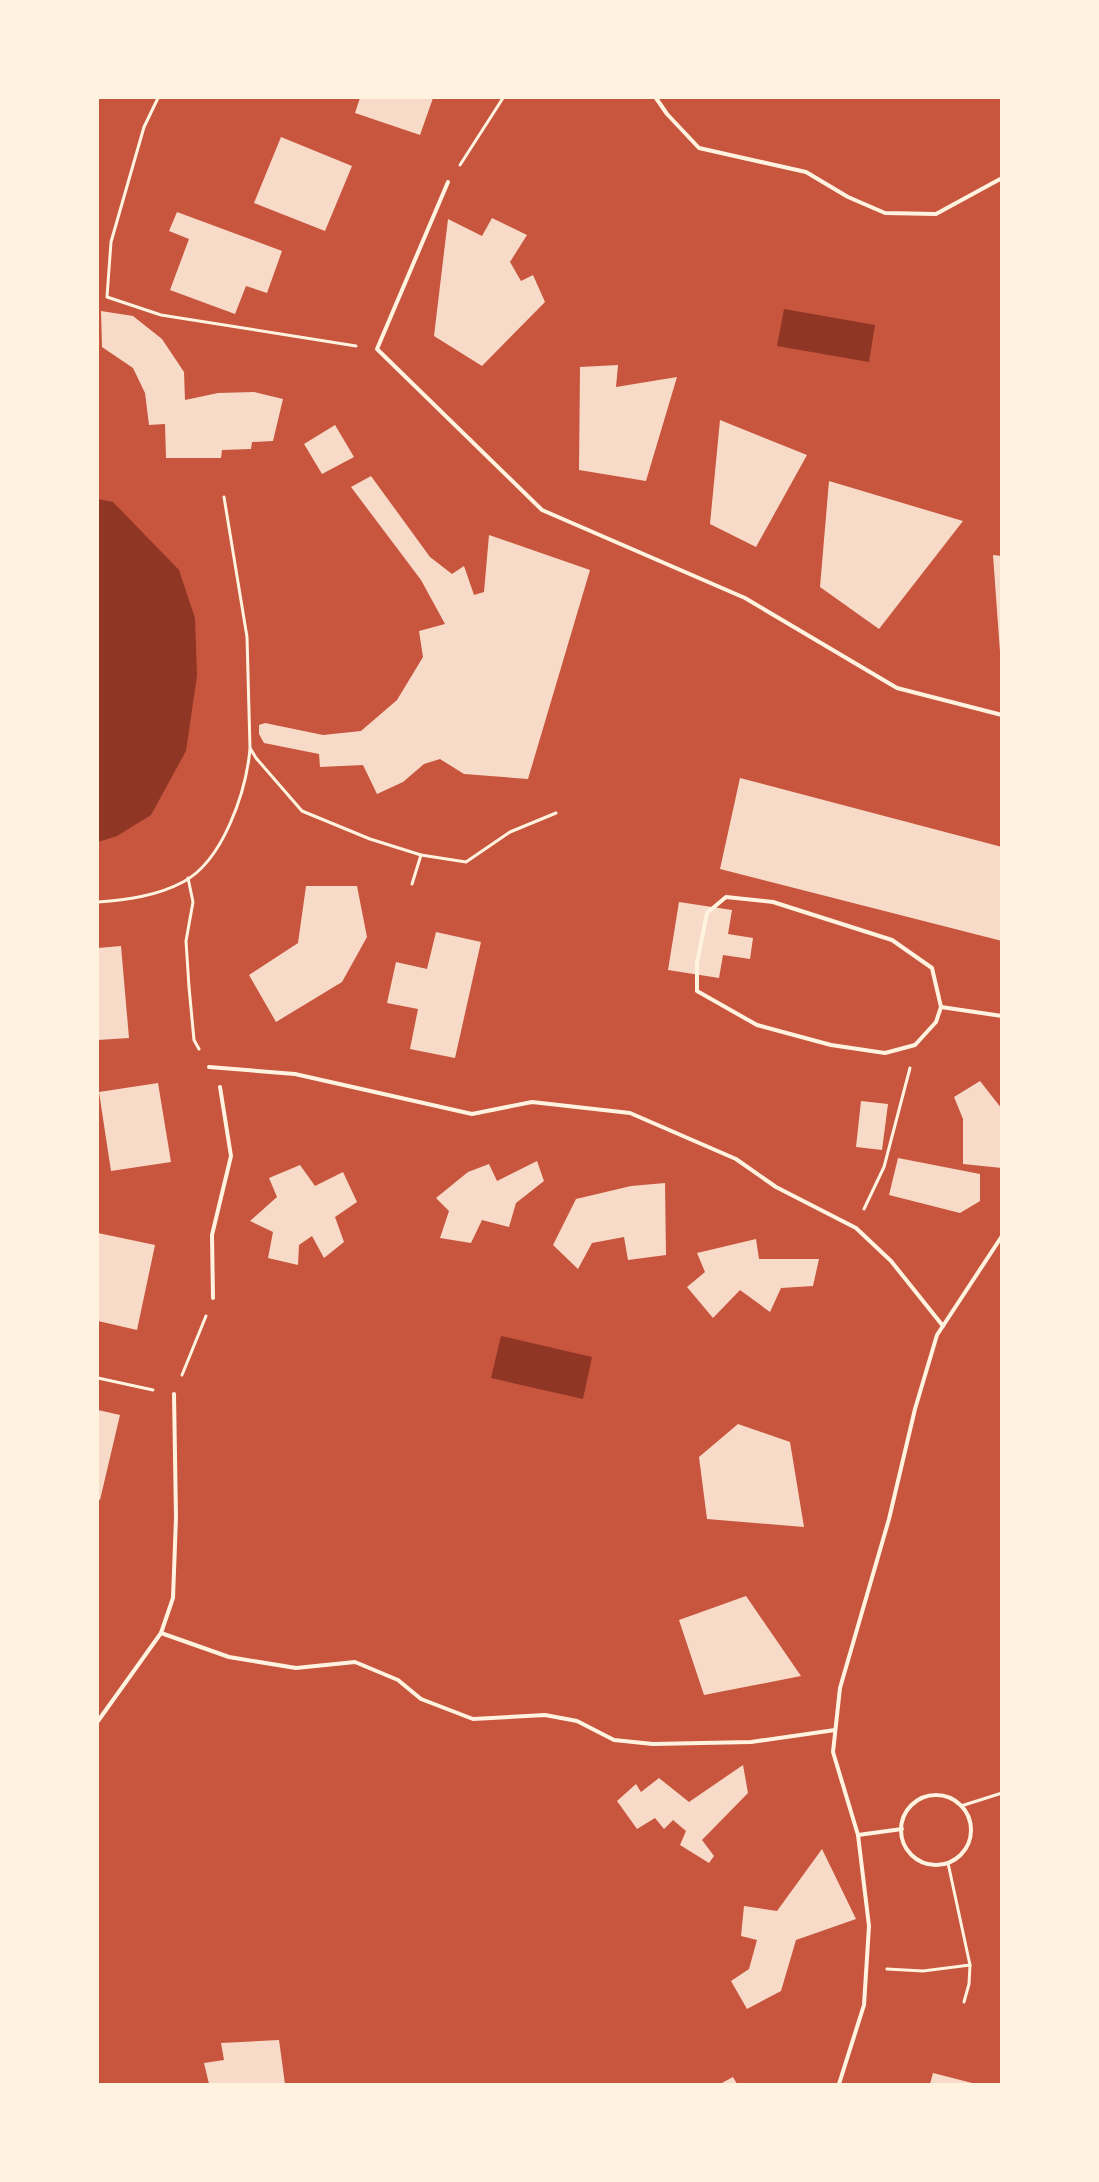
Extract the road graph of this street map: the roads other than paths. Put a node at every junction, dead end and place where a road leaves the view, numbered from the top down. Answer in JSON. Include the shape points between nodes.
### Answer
{"nodes":[{"id":1,"x":656,"y":98,"type":"edge"},
{"id":2,"x":1002,"y":178,"type":"edge"},
{"id":3,"x":448,"y":182,"type":"road end"},
{"id":4,"x":1002,"y":715,"type":"edge"},
{"id":5,"x":941,"y":1007,"type":"junction"},
{"id":6,"x":1002,"y":1016,"type":"edge"},
{"id":7,"x":209,"y":1067,"type":"road end"},
{"id":8,"x":220,"y":1087,"type":"dead end"},
{"id":9,"x":1002,"y":1236,"type":"edge"},
{"id":10,"x":213,"y":1298,"type":"road end"},
{"id":11,"x":943,"y":1326,"type":"junction"},
{"id":12,"x":174,"y":1394,"type":"road end"},
{"id":13,"x":161,"y":1633,"type":"junction"},
{"id":14,"x":98,"y":1721,"type":"edge"},
{"id":15,"x":835,"y":1730,"type":"junction"},
{"id":16,"x":902,"y":1829,"type":"junction"},
{"id":17,"x":858,"y":1835,"type":"junction"},
{"id":18,"x":839,"y":2084,"type":"edge"}],
"edges":[{"from":1,"to":2,"type":"lane","via":[[699,148],[806,172],[886,213],[936,214]]},
{"from":3,"to":4,"type":"lane","via":[[377,349],[542,510],[745,598],[897,688]]},
{"from":5,"to":5,"type":"lane","via":[[936,1022],[915,1045],[885,1053],[831,1045],[757,1025],[697,992],[697,963],[707,912],[726,897],[773,902],[892,940],[932,968]]},
{"from":5,"to":6,"type":"lane"},
{"from":7,"to":11,"type":"lane","via":[[295,1074],[472,1114],[532,1102],[630,1113],[736,1159],[776,1187],[856,1228],[891,1261]]},
{"from":8,"to":10,"type":"lane","via":[[231,1156],[212,1235]]},
{"from":9,"to":11,"type":"lane"},
{"from":11,"to":15,"type":"lane","via":[[937,1335],[915,1409],[889,1519],[840,1688]]},
{"from":12,"to":13,"type":"lane","via":[[176,1518],[173,1598]]},
{"from":13,"to":14,"type":"lane"},
{"from":13,"to":15,"type":"lane","via":[[229,1657],[296,1668],[354,1662],[398,1680],[421,1699],[473,1719],[545,1715],[577,1721],[614,1740],[653,1744],[751,1742]]},
{"from":15,"to":17,"type":"lane","via":[[833,1752]]},
{"from":16,"to":16,"type":"lane","via":[[906,1813],[914,1804],[939,1796],[961,1806],[970,1820],[972,1831],[962,1854],[948,1863],[936,1865],[914,1857],[906,1848]]},
{"from":16,"to":17,"type":"lane"},
{"from":17,"to":18,"type":"lane","via":[[869,1926],[864,2004]]}]}
